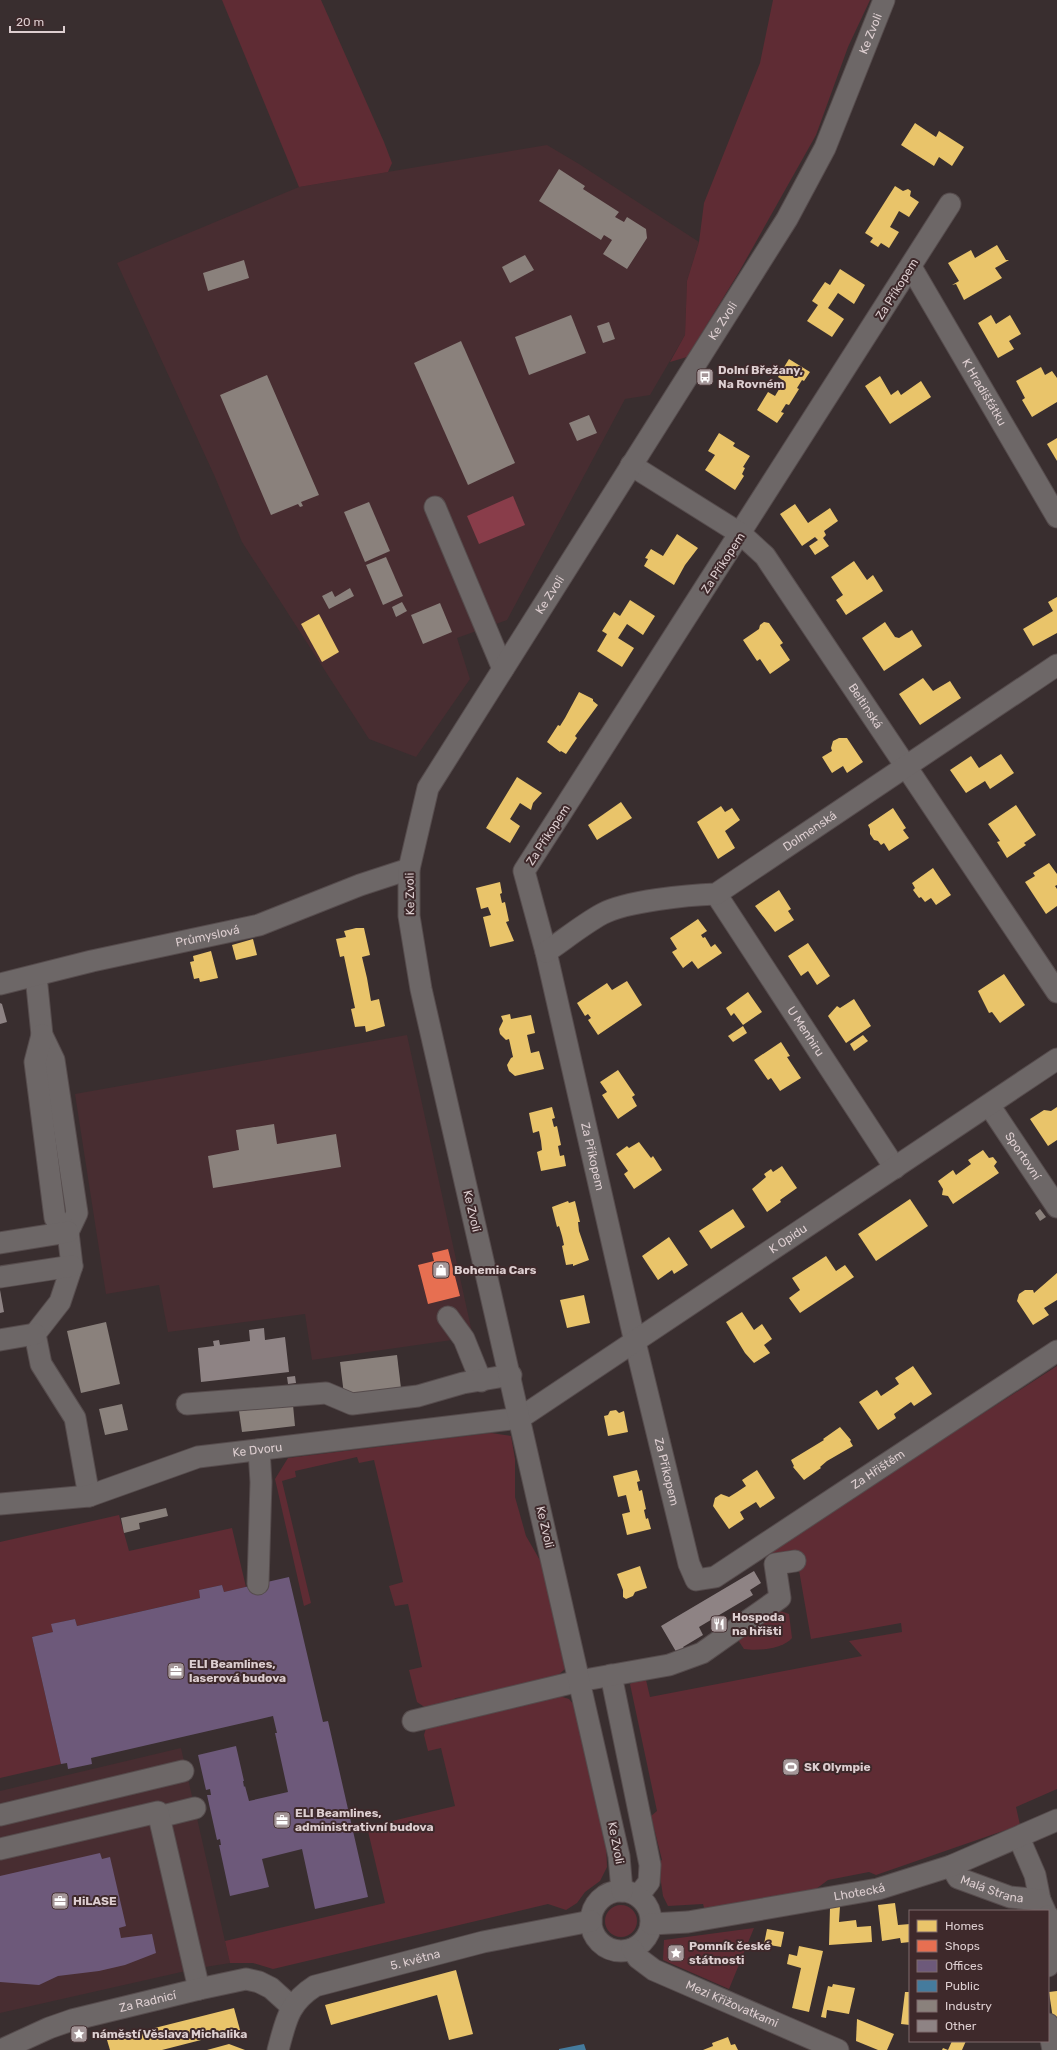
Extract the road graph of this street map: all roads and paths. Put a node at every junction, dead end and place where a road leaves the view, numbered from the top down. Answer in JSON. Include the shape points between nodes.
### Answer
{"nodes":[{"id":1,"x":884,"y":0,"type":"edge"},
{"id":2,"x":950,"y":204,"type":"dead end"},
{"id":3,"x":911,"y":267,"type":"junction"},
{"id":4,"x":631,"y":464,"type":"junction"},
{"id":5,"x":435,"y":507,"type":"dead end"},
{"id":6,"x":1057,"y":517,"type":"edge"},
{"id":7,"x":741,"y":534,"type":"junction"},
{"id":8,"x":1057,"y":665,"type":"edge"},
{"id":9,"x":503,"y":669,"type":"junction"},
{"id":10,"x":907,"y":767,"type":"junction"},
{"id":11,"x":409,"y":869,"type":"junction"},
{"id":12,"x":716,"y":894,"type":"junction"},
{"id":13,"x":546,"y":952,"type":"junction"},
{"id":14,"x":36,"y":976,"type":"junction"},
{"id":15,"x":0,"y":984,"type":"edge"},
{"id":16,"x":1057,"y":992,"type":"edge"},
{"id":17,"x":1057,"y":1059,"type":"edge"},
{"id":18,"x":989,"y":1105,"type":"junction"},
{"id":19,"x":896,"y":1168,"type":"junction"},
{"id":20,"x":1057,"y":1207,"type":"edge"},
{"id":21,"x":68,"y":1232,"type":"junction"},
{"id":22,"x":0,"y":1242,"type":"edge"},
{"id":23,"x":72,"y":1266,"type":"junction"},
{"id":24,"x":0,"y":1277,"type":"edge"},
{"id":25,"x":448,"y":1317,"type":"dead end"},
{"id":26,"x":35,"y":1334,"type":"junction"},
{"id":27,"x":0,"y":1340,"type":"edge"},
{"id":28,"x":635,"y":1342,"type":"junction"},
{"id":29,"x":1057,"y":1351,"type":"edge"},
{"id":30,"x":510,"y":1375,"type":"junction"},
{"id":31,"x":481,"y":1381,"type":"junction"},
{"id":32,"x":187,"y":1404,"type":"dead end"},
{"id":33,"x":520,"y":1418,"type":"junction"},
{"id":34,"x":259,"y":1450,"type":"junction"},
{"id":35,"x":89,"y":1496,"type":"junction"},
{"id":36,"x":0,"y":1504,"type":"edge"},
{"id":37,"x":795,"y":1561,"type":"dead end"},
{"id":38,"x":696,"y":1580,"type":"joint"},
{"id":39,"x":258,"y":1584,"type":"dead end"},
{"id":40,"x":611,"y":1675,"type":"junction"},
{"id":41,"x":580,"y":1681,"type":"junction"},
{"id":42,"x":413,"y":1722,"type":"dead end"},
{"id":43,"x":183,"y":1771,"type":"dead end"},
{"id":44,"x":150,"y":1779,"type":"junction"},
{"id":45,"x":195,"y":1808,"type":"dead end"},
{"id":46,"x":158,"y":1814,"type":"junction"},
{"id":47,"x":0,"y":1815,"type":"edge"},
{"id":48,"x":1057,"y":1820,"type":"edge"},
{"id":49,"x":1019,"y":1838,"type":"junction"},
{"id":50,"x":0,"y":1849,"type":"edge"},
{"id":51,"x":951,"y":1866,"type":"junction"},
{"id":52,"x":636,"y":1889,"type":"junction"},
{"id":53,"x":1045,"y":1909,"type":"edge"},
{"id":54,"x":591,"y":1921,"type":"junction"},
{"id":55,"x":651,"y":1924,"type":"junction"},
{"id":56,"x":1049,"y":1936,"type":"edge"},
{"id":57,"x":632,"y":1949,"type":"junction"},
{"id":58,"x":1052,"y":1956,"type":"edge"},
{"id":59,"x":199,"y":1989,"type":"junction"},
{"id":60,"x":292,"y":2007,"type":"junction"},
{"id":61,"x":1049,"y":2029,"type":"edge"},
{"id":62,"x":1,"y":2050,"type":"edge"},
{"id":63,"x":278,"y":2050,"type":"edge"},
{"id":64,"x":838,"y":2050,"type":"edge"},
{"id":65,"x":1053,"y":2050,"type":"edge"}],
"edges":[{"from":1,"to":4,"type":"street","name":"Ke Zvoli","via":[[826,148],[788,219]]},
{"from":2,"to":3,"type":"street","name":"Za Příkopem"},
{"from":3,"to":6,"type":"street","name":"K Hradišťátku"},
{"from":3,"to":7,"type":"street","name":"Za Příkopem"},
{"from":4,"to":7,"type":"street","name":"Beltinská"},
{"from":4,"to":9,"type":"street","name":"Ke Zvoli"},
{"from":5,"to":9,"type":"street"},
{"from":7,"to":10,"type":"street","name":"Beltinská","via":[[765,556]]},
{"from":7,"to":13,"type":"street","name":"Za Příkopem","via":[[524,872]]},
{"from":8,"to":10,"type":"street","name":"Dolmenská"},
{"from":9,"to":11,"type":"street","name":"Ke Zvoli","via":[[428,788]]},
{"from":10,"to":12,"type":"street","name":"Dolmenská"},
{"from":10,"to":16,"type":"street","name":"Beltinská"},
{"from":11,"to":14,"type":"street","name":"Průmyslová","via":[[360,885],[259,925],[92,961]]},
{"from":11,"to":30,"type":"street","name":"Ke Zvoli","via":[[410,916],[421,989]]},
{"from":12,"to":13,"type":"street","via":[[618,907],[602,914]]},
{"from":12,"to":19,"type":"street","name":"U Menhiru"},
{"from":13,"to":28,"type":"street","name":"Za Příkopem"},
{"from":14,"to":15,"type":"street","name":"Průmyslová"},
{"from":14,"to":21,"type":"street","via":[[42,1035],[35,1062],[55,1218]]},
{"from":17,"to":18,"type":"street","name":"K Opidu"},
{"from":18,"to":19,"type":"street","name":"K Opidu"},
{"from":18,"to":20,"type":"street","name":"Sportovní"},
{"from":19,"to":28,"type":"street","name":"K Opidu"},
{"from":21,"to":22,"type":"street"},
{"from":21,"to":23,"type":"street"},
{"from":23,"to":24,"type":"street"},
{"from":23,"to":26,"type":"street","via":[[60,1302]]},
{"from":25,"to":31,"type":"street","via":[[464,1339]]},
{"from":26,"to":27,"type":"street"},
{"from":26,"to":35,"type":"street","via":[[41,1364],[75,1418]]},
{"from":28,"to":33,"type":"street","name":"K Opidu"},
{"from":28,"to":38,"type":"street","name":"Za Příkopem","via":[[689,1564]]},
{"from":29,"to":38,"type":"street","name":"Za Hřištěm","via":[[715,1577]]},
{"from":30,"to":31,"type":"street"},
{"from":30,"to":33,"type":"street","name":"Ke Zvoli"},
{"from":31,"to":32,"type":"street","via":[[463,1383],[418,1396],[352,1404],[326,1393]]},
{"from":33,"to":34,"type":"street","name":"Ke Dvoru"},
{"from":33,"to":41,"type":"street","name":"Ke Zvoli"},
{"from":34,"to":35,"type":"street","name":"Ke Dvoru","via":[[198,1457]]},
{"from":34,"to":39,"type":"street","via":[[261,1482]]},
{"from":35,"to":36,"type":"street","name":"Ke Dvoru"},
{"from":37,"to":40,"type":"street","via":[[775,1564],[780,1598],[702,1653],[669,1665]]},
{"from":40,"to":41,"type":"street"},
{"from":40,"to":52,"type":"street","via":[[650,1865]]},
{"from":41,"to":42,"type":"street"},
{"from":41,"to":52,"type":"street","name":"Ke Zvoli","via":[[619,1856]]},
{"from":43,"to":44,"type":"street"},
{"from":44,"to":46,"type":"street"},
{"from":44,"to":47,"type":"street"},
{"from":45,"to":46,"type":"street"},
{"from":46,"to":50,"type":"street"},
{"from":46,"to":59,"type":"street"},
{"from":48,"to":49,"type":"street","name":"Lhotecká"},
{"from":49,"to":51,"type":"street","name":"Lhotecká"},
{"from":49,"to":53,"type":"street","name":"Malá Strana","via":[[1035,1875]]},
{"from":51,"to":53,"type":"street","name":"Malá Strana","via":[[958,1878]]},
{"from":51,"to":55,"type":"street","name":"Lhotecká","via":[[878,1889],[688,1922]]},
{"from":52,"to":54,"type":"street","via":[[612,1892],[600,1900],[592,1912]]},
{"from":52,"to":55,"type":"street","via":[[650,1913]]},
{"from":54,"to":57,"type":"street","via":[[599,1943],[609,1949]]},
{"from":54,"to":60,"type":"street","name":"5. května","via":[[484,1942],[333,1980],[304,1993]]},
{"from":55,"to":57,"type":"street","via":[[646,1939]]},
{"from":56,"to":58,"type":"street","name":"Malá Strana"},
{"from":57,"to":64,"type":"street","name":"Mezi Křižovatkami","via":[[638,1958],[654,1970]]},
{"from":59,"to":60,"type":"street","name":"Za Radnicí","via":[[246,1979],[271,1988]]},
{"from":59,"to":62,"type":"street","name":"Za Radnicí","via":[[72,2020]]},
{"from":60,"to":63,"type":"street","name":"5. května"},
{"from":61,"to":65,"type":"street"}]}
